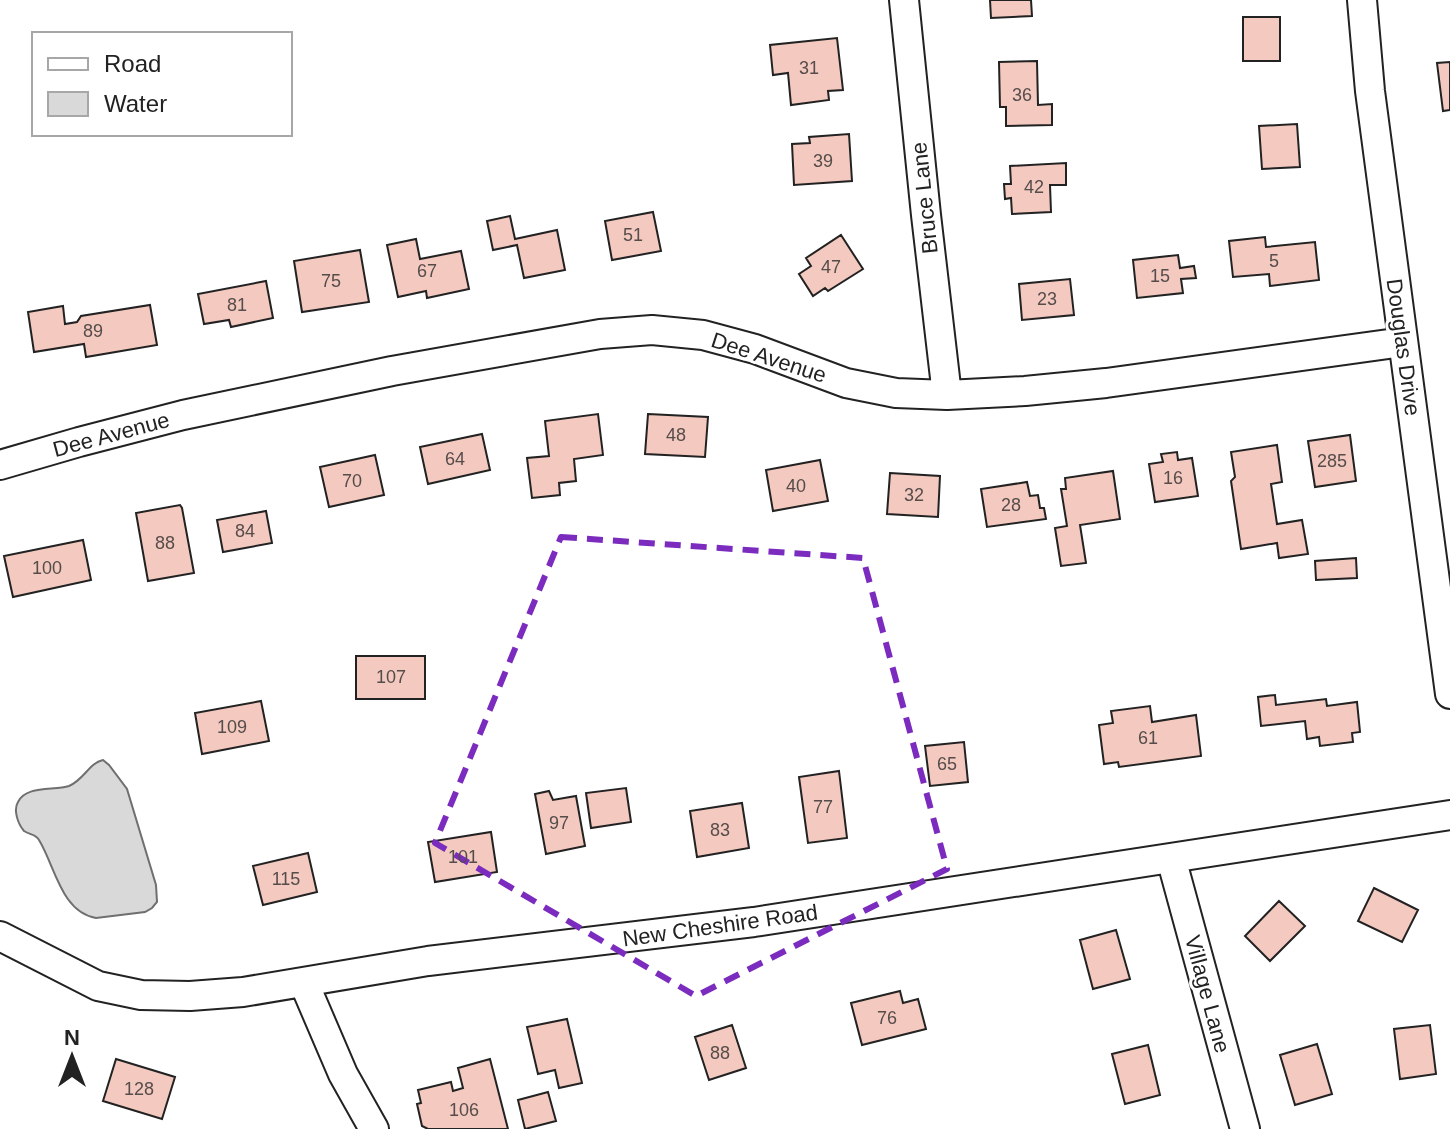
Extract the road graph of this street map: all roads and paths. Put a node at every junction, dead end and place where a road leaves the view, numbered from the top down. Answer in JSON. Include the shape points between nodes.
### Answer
{"nodes":[{"id":1,"x":904,"y":0,"type":"edge"},
{"id":2,"x":1362,"y":0,"type":"edge"},
{"id":3,"x":1403,"y":342,"type":"junction"},
{"id":4,"x":947,"y":395,"type":"junction"},
{"id":5,"x":0,"y":465,"type":"edge"},
{"id":6,"x":1450,"y":694,"type":"edge"},
{"id":7,"x":1450,"y":815,"type":"edge"},
{"id":8,"x":1171,"y":858,"type":"junction"},
{"id":9,"x":0,"y":936,"type":"edge"},
{"id":10,"x":304,"y":983,"type":"junction"},
{"id":11,"x":374,"y":1129,"type":"edge"},
{"id":12,"x":1245,"y":1129,"type":"edge"}],
"edges":[{"from":1,"to":4,"type":"street","name":"Bruce Lane"},
{"from":2,"to":3,"type":"street","name":"Douglas Drive"},
{"from":3,"to":4,"type":"street","name":"Dee Avenue","via":[[1106,383]]},
{"from":3,"to":6,"type":"street","name":"Douglas Drive"},
{"from":4,"to":5,"type":"street","name":"Dee Avenue","via":[[896,393],[846,383],[755,349],[703,335],[652,330],[600,334],[291,391]]},
{"from":7,"to":8,"type":"street","name":"New Cheshire Road"},
{"from":8,"to":10,"type":"street","name":"New Cheshire Road","via":[[754,922],[428,961]]},
{"from":8,"to":12,"type":"street","name":"Village Lane"},
{"from":9,"to":10,"type":"street","name":"New Cheshire Road","via":[[98,986],[141,995],[190,996]]},
{"from":10,"to":11,"type":"street","via":[[343,1074]]}]}
